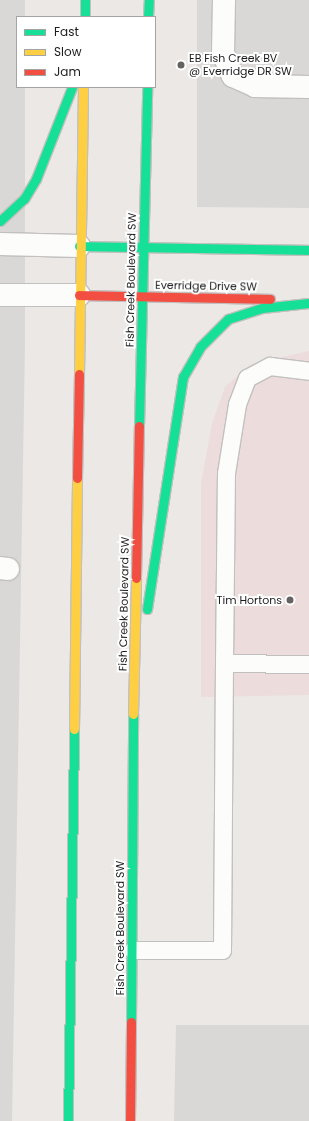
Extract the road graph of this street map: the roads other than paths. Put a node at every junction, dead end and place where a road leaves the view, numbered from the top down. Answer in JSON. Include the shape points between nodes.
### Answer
{"nodes":[{"id":1,"x":85,"y":0,"type":"edge"},
{"id":2,"x":149,"y":0,"type":"edge"},
{"id":3,"x":224,"y":0,"type":"edge"},
{"id":4,"x":85,"y":16,"type":"edge"},
{"id":5,"x":148,"y":16,"type":"edge"},
{"id":6,"x":309,"y":87,"type":"edge"},
{"id":7,"x":72,"y":88,"type":"edge"},
{"id":8,"x":83,"y":88,"type":"edge"},
{"id":9,"x":147,"y":88,"type":"edge"},
{"id":10,"x":0,"y":221,"type":"edge"},
{"id":11,"x":0,"y":244,"type":"edge"},
{"id":12,"x":79,"y":246,"type":"junction"},
{"id":13,"x":145,"y":247,"type":"junction"},
{"id":14,"x":309,"y":250,"type":"edge"},
{"id":15,"x":0,"y":295,"type":"edge"},
{"id":16,"x":79,"y":295,"type":"junction"},
{"id":17,"x":144,"y":296,"type":"junction"},
{"id":18,"x":309,"y":300,"type":"edge"},
{"id":19,"x":309,"y":303,"type":"edge"},
{"id":20,"x":309,"y":371,"type":"edge"},
{"id":21,"x":224,"y":663,"type":"junction"},
{"id":22,"x":309,"y":664,"type":"edge"},
{"id":23,"x":133,"y":707,"type":"junction"},
{"id":24,"x":132,"y":950,"type":"junction"},
{"id":25,"x":68,"y":1121,"type":"edge"},
{"id":26,"x":130,"y":1121,"type":"edge"}],
"edges":[{"from":1,"to":4,"type":"main road"},
{"from":2,"to":5,"type":"main road"},
{"from":3,"to":6,"type":"street","via":[[223,53],[233,76],[255,86]]},
{"from":7,"to":10,"type":"main road","via":[[36,179],[24,199]]},
{"from":8,"to":12,"type":"main road"},
{"from":9,"to":13,"type":"main road","name":"Fish Creek Boulevard SW"},
{"from":11,"to":12,"type":"street"},
{"from":12,"to":13,"type":"main road"},
{"from":12,"to":16,"type":"main road"},
{"from":13,"to":14,"type":"main road"},
{"from":13,"to":17,"type":"main road","name":"Fish Creek Boulevard SW"},
{"from":15,"to":16,"type":"street"},
{"from":16,"to":17,"type":"main road","name":"Everridge Drive SW"},
{"from":16,"to":25,"type":"main road"},
{"from":17,"to":18,"type":"main road","name":"Everridge Drive SW"},
{"from":17,"to":23,"type":"main road","name":"Fish Creek Boulevard SW"},
{"from":19,"to":23,"type":"main road","via":[[262,308],[228,319],[200,347],[182,377]]},
{"from":20,"to":21,"type":"lane","via":[[270,366],[247,378],[237,404],[226,473]]},
{"from":21,"to":22,"type":"lane"},
{"from":21,"to":24,"type":"lane","via":[[222,950]]},
{"from":23,"to":24,"type":"main road","name":"Fish Creek Boulevard SW"},
{"from":24,"to":26,"type":"main road","name":"Fish Creek Boulevard SW"}]}
